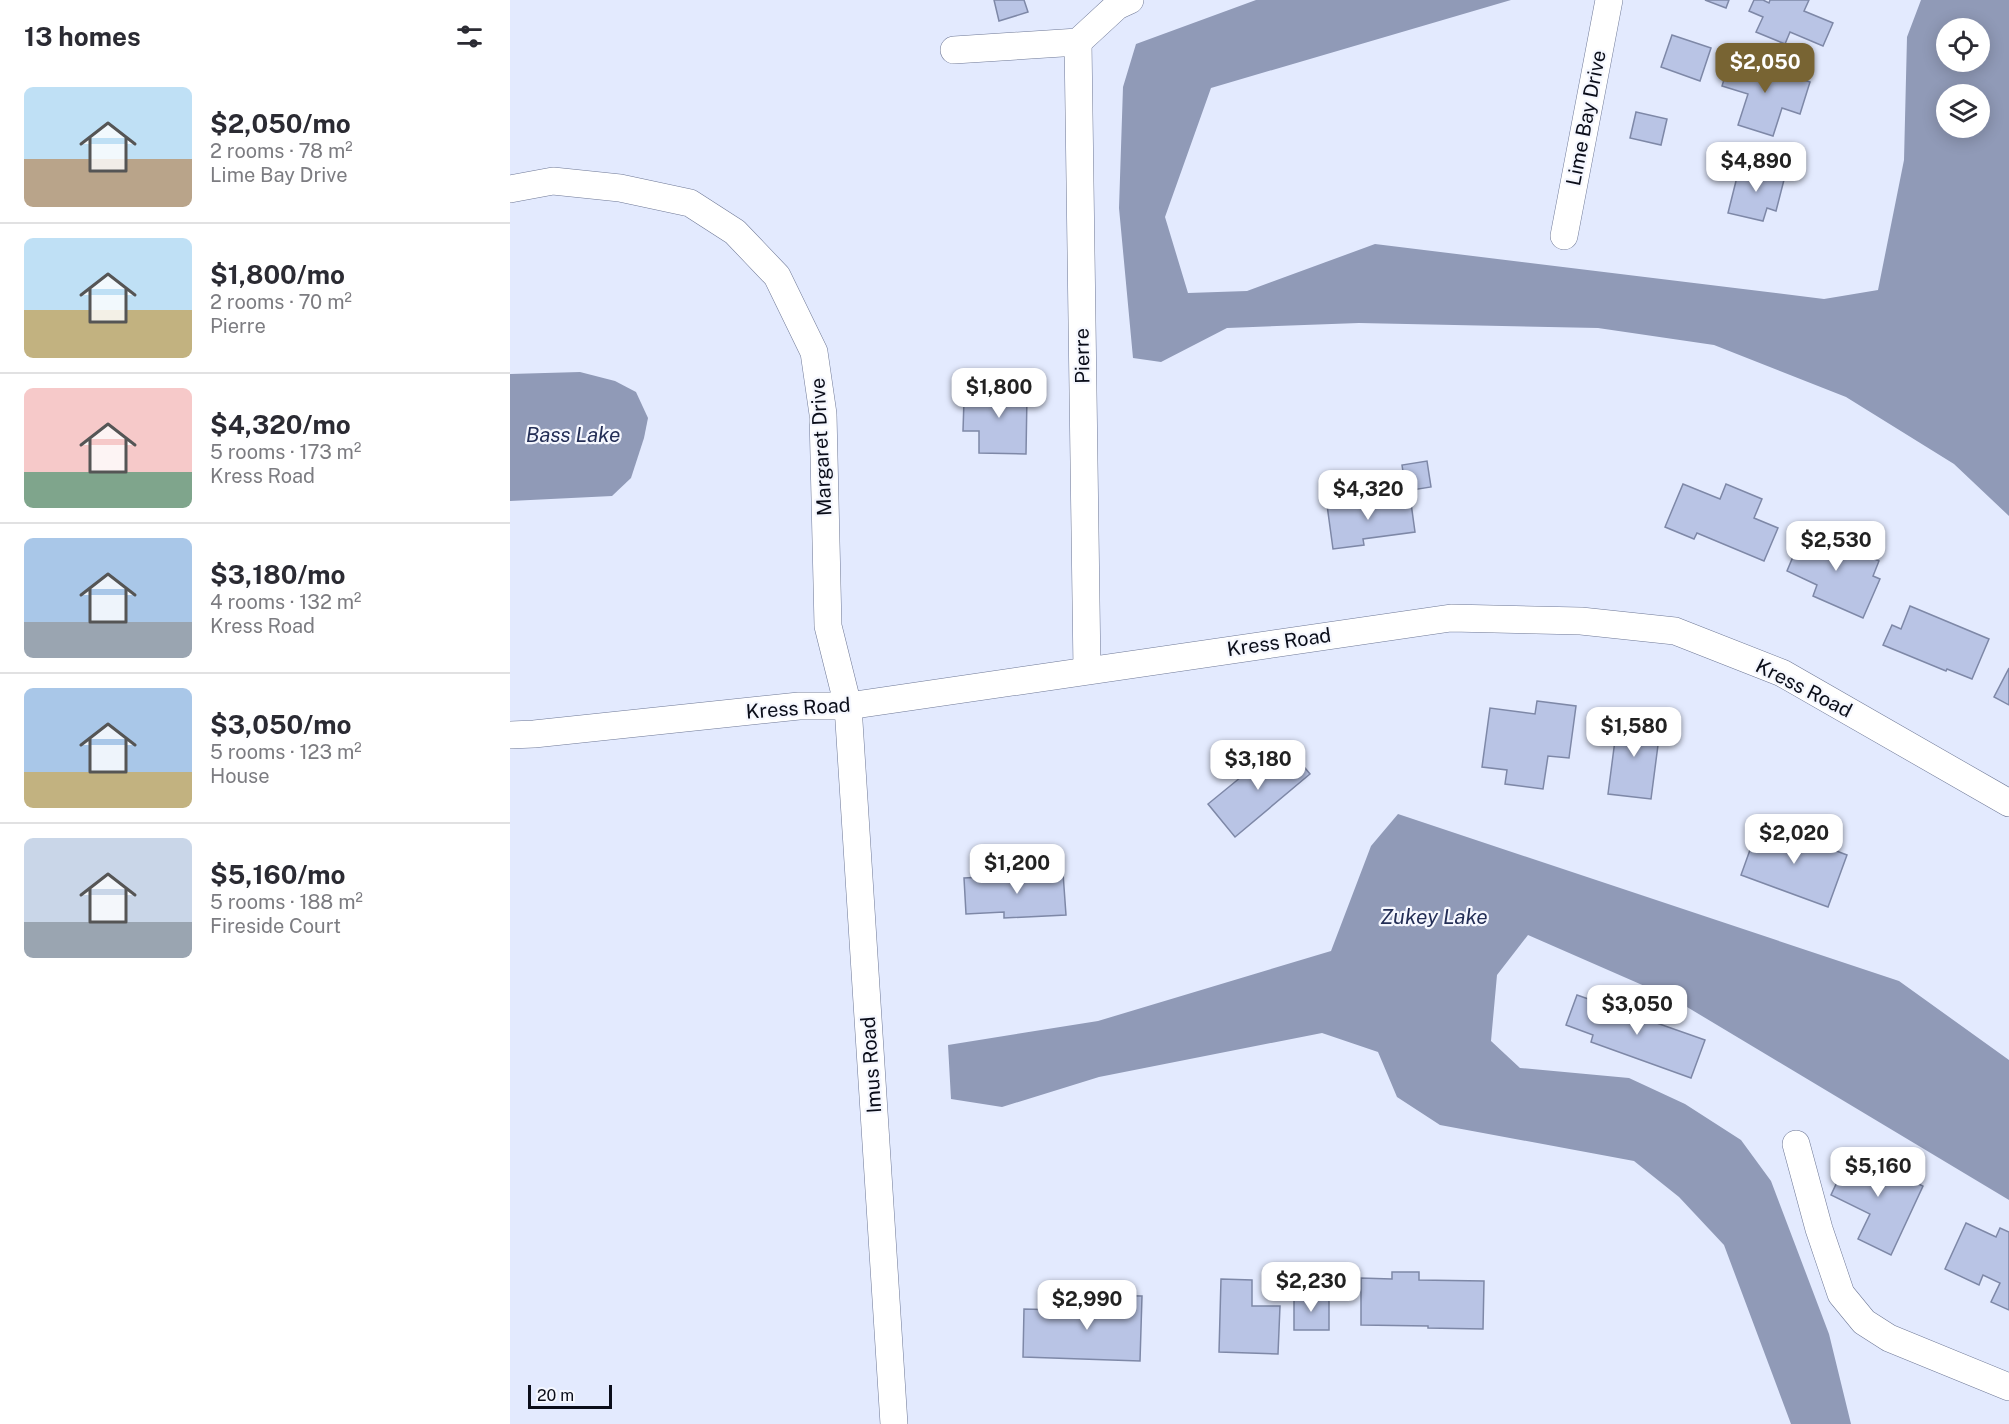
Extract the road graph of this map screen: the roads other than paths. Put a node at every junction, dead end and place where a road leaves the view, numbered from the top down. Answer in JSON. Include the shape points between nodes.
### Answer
{"nodes":[{"id":1,"x":1130,"y":0,"type":"edge"},
{"id":2,"x":1609,"y":0,"type":"edge"},
{"id":3,"x":1077,"y":42,"type":"junction"},
{"id":4,"x":954,"y":50,"type":"dead end"},
{"id":5,"x":510,"y":189,"type":"edge"},
{"id":6,"x":1564,"y":236,"type":"dead end"},
{"id":7,"x":1087,"y":670,"type":"junction"},
{"id":8,"x":848,"y":705,"type":"junction"},
{"id":9,"x":510,"y":735,"type":"edge"},
{"id":10,"x":2009,"y":803,"type":"edge"},
{"id":11,"x":1796,"y":1144,"type":"dead end"},
{"id":12,"x":2009,"y":1387,"type":"edge"},
{"id":13,"x":894,"y":1424,"type":"edge"}],
"edges":[{"from":1,"to":3,"type":"street","via":[[1117,6]]},
{"from":2,"to":6,"type":"street","name":"Lime Bay Drive"},
{"from":3,"to":4,"type":"street"},
{"from":3,"to":7,"type":"street","name":"Pierre"},
{"from":5,"to":8,"type":"street","name":"Margaret Drive","via":[[553,180],[620,188],[690,203],[735,232],[777,276],[814,352],[823,414],[828,626]]},
{"from":7,"to":8,"type":"street","name":"Kress Road"},
{"from":7,"to":10,"type":"street","name":"Kress Road","via":[[1451,618],[1581,621],[1675,631],[1782,673]]},
{"from":8,"to":9,"type":"street","name":"Kress Road","via":[[799,706]]},
{"from":8,"to":13,"type":"street","name":"Imus Road"},
{"from":11,"to":12,"type":"street","via":[[1841,1294],[1864,1322],[1889,1338]]}]}
